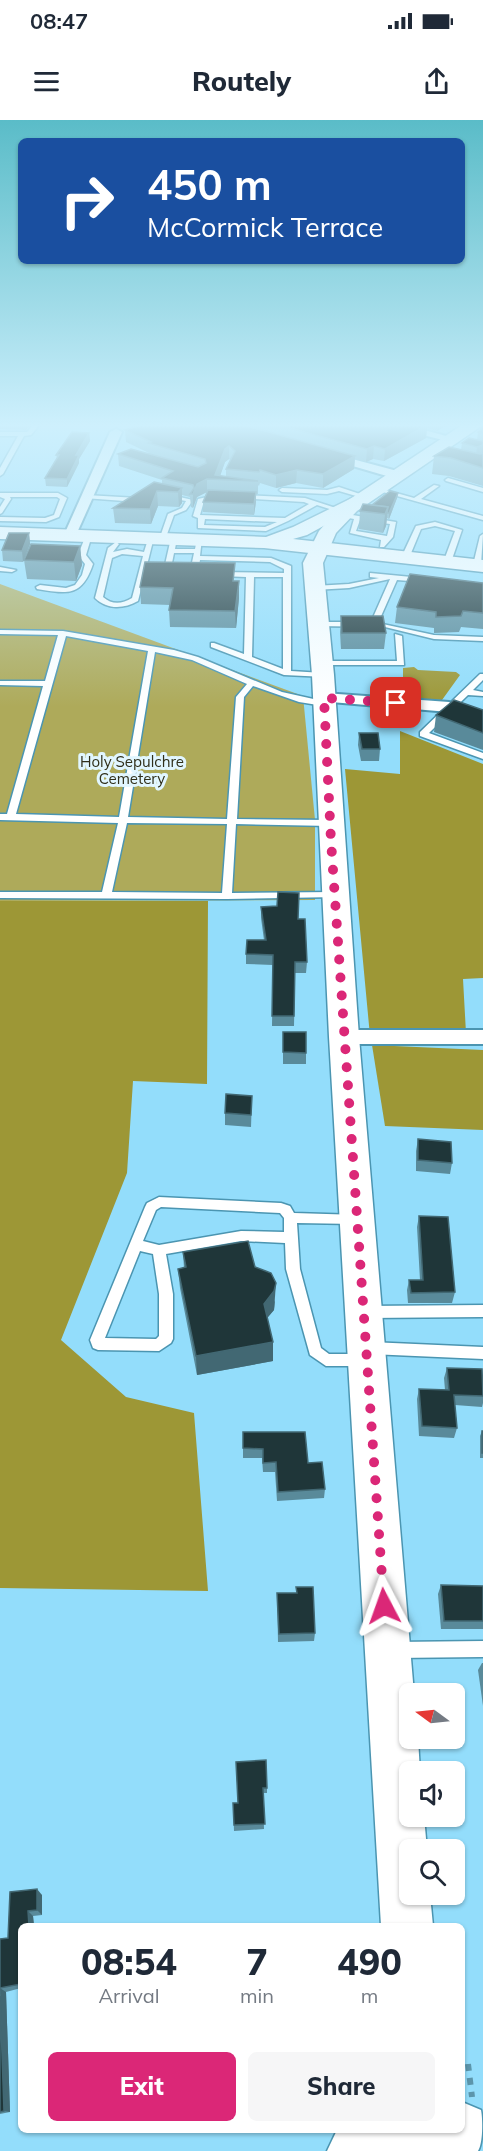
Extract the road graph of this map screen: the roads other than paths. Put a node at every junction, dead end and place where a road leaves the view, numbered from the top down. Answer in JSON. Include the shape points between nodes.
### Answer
{"nodes":[{"id":1,"x":202,"y":517,"type":"edge"},
{"id":2,"x":53,"y":518,"type":"edge"},
{"id":3,"x":78,"y":518,"type":"edge"},
{"id":4,"x":172,"y":518,"type":"edge"},
{"id":5,"x":224,"y":518,"type":"edge"},
{"id":6,"x":290,"y":518,"type":"edge"},
{"id":7,"x":335,"y":518,"type":"edge"},
{"id":8,"x":340,"y":518,"type":"edge"},
{"id":9,"x":344,"y":518,"type":"edge"},
{"id":10,"x":360,"y":518,"type":"edge"},
{"id":11,"x":0,"y":519,"type":"edge"},
{"id":12,"x":286,"y":520,"type":"junction"},
{"id":13,"x":13,"y":528,"type":"edge"},
{"id":14,"x":483,"y":536,"type":"edge"},
{"id":15,"x":70,"y":540,"type":"junction"},
{"id":16,"x":179,"y":542,"type":"junction"},
{"id":17,"x":264,"y":542,"type":"junction"},
{"id":18,"x":382,"y":545,"type":"junction"},
{"id":19,"x":114,"y":547,"type":"junction"},
{"id":20,"x":318,"y":547,"type":"junction"},
{"id":21,"x":482,"y":555,"type":"edge"},
{"id":22,"x":73,"y":557,"type":"edge"},
{"id":23,"x":83,"y":557,"type":"junction"},
{"id":24,"x":405,"y":558,"type":"junction"},
{"id":25,"x":447,"y":563,"type":"junction"},
{"id":26,"x":0,"y":569,"type":"edge"},
{"id":27,"x":12,"y":570,"type":"dead end"},
{"id":28,"x":142,"y":571,"type":"junction"},
{"id":29,"x":287,"y":575,"type":"junction"},
{"id":30,"x":373,"y":575,"type":"dead end"},
{"id":31,"x":250,"y":577,"type":"junction"},
{"id":32,"x":396,"y":577,"type":"junction"},
{"id":33,"x":361,"y":578,"type":"dead end"},
{"id":34,"x":435,"y":582,"type":"edge"},
{"id":35,"x":40,"y":587,"type":"dead end"},
{"id":36,"x":322,"y":588,"type":"junction"},
{"id":37,"x":317,"y":624,"type":"junction"},
{"id":38,"x":373,"y":626,"type":"junction"},
{"id":39,"x":433,"y":631,"type":"dead end"},
{"id":40,"x":0,"y":632,"type":"edge"},
{"id":41,"x":399,"y":632,"type":"junction"},
{"id":42,"x":63,"y":633,"type":"junction"},
{"id":43,"x":448,"y":633,"type":"dead end"},
{"id":44,"x":483,"y":637,"type":"edge"},
{"id":45,"x":214,"y":645,"type":"dead end"},
{"id":46,"x":152,"y":649,"type":"junction"},
{"id":47,"x":248,"y":657,"type":"junction"},
{"id":48,"x":287,"y":673,"type":"junction"},
{"id":49,"x":483,"y":676,"type":"edge"},
{"id":50,"x":0,"y":683,"type":"edge"},
{"id":51,"x":48,"y":684,"type":"junction"},
{"id":52,"x":251,"y":684,"type":"junction"},
{"id":53,"x":323,"y":685,"type":"junction"},
{"id":54,"x":466,"y":692,"type":"junction"},
{"id":55,"x":483,"y":694,"type":"edge"},
{"id":56,"x":453,"y":708,"type":"junction"},
{"id":57,"x":483,"y":756,"type":"edge"},
{"id":58,"x":0,"y":817,"type":"edge"},
{"id":59,"x":11,"y":817,"type":"junction"},
{"id":60,"x":123,"y":820,"type":"junction"},
{"id":61,"x":231,"y":821,"type":"junction"},
{"id":62,"x":330,"y":823,"type":"junction"},
{"id":63,"x":0,"y":895,"type":"edge"},
{"id":64,"x":106,"y":895,"type":"junction"},
{"id":65,"x":334,"y":895,"type":"junction"},
{"id":66,"x":227,"y":896,"type":"junction"},
{"id":67,"x":344,"y":1037,"type":"junction"},
{"id":68,"x":483,"y":1037,"type":"edge"},
{"id":69,"x":290,"y":1218,"type":"junction"},
{"id":70,"x":359,"y":1219,"type":"junction"},
{"id":71,"x":291,"y":1238,"type":"junction"},
{"id":72,"x":135,"y":1245,"type":"junction"},
{"id":73,"x":159,"y":1250,"type":"junction"},
{"id":74,"x":483,"y":1311,"type":"edge"},
{"id":75,"x":364,"y":1312,"type":"junction"},
{"id":76,"x":483,"y":1353,"type":"edge"},
{"id":77,"x":367,"y":1354,"type":"junction"},
{"id":78,"x":483,"y":1649,"type":"edge"},
{"id":79,"x":387,"y":1650,"type":"junction"},
{"id":80,"x":406,"y":1923,"type":"edge"},
{"id":81,"x":483,"y":2125,"type":"edge"},
{"id":82,"x":465,"y":2129,"type":"edge"},
{"id":83,"x":437,"y":2136,"type":"edge"},
{"id":84,"x":355,"y":2151,"type":"edge"}],
"edges":[{"from":1,"to":16,"type":"lane","via":[[200,526]]},
{"from":2,"to":13,"type":"lane"},
{"from":3,"to":15,"type":"street"},
{"from":4,"to":16,"type":"lane"},
{"from":5,"to":12,"type":"lane"},
{"from":6,"to":12,"type":"lane"},
{"from":7,"to":17,"type":"main road"},
{"from":8,"to":20,"type":"main road"},
{"from":9,"to":18,"type":"lane","via":[[352,533]]},
{"from":10,"to":18,"type":"lane","via":[[394,523],[390,537]]},
{"from":11,"to":13,"type":"lane"},
{"from":12,"to":16,"type":"lane","via":[[266,529]]},
{"from":13,"to":15,"type":"main road"},
{"from":14,"to":21,"type":"lane"},
{"from":15,"to":19,"type":"main road"},
{"from":15,"to":23,"type":"lane"},
{"from":16,"to":17,"type":"main road"},
{"from":16,"to":19,"type":"main road"},
{"from":16,"to":19,"type":"lane","via":[[129,598],[118,602],[105,596]]},
{"from":16,"to":28,"type":"lane"},
{"from":16,"to":28,"type":"lane","via":[[167,571]]},
{"from":16,"to":29,"type":"lane","via":[[271,560],[286,565]]},
{"from":16,"to":31,"type":"lane","via":[[199,578]]},
{"from":17,"to":20,"type":"main road"},
{"from":18,"to":20,"type":"main road"},
{"from":18,"to":24,"type":"main road"},
{"from":19,"to":28,"type":"lane","via":[[99,598],[120,605],[135,599]]},
{"from":20,"to":36,"type":"main road","via":[[313,563]]},
{"from":21,"to":25,"type":"main road"},
{"from":22,"to":23,"type":"lane"},
{"from":23,"to":35,"type":"lane","via":[[89,564],[84,582],[76,589]]},
{"from":24,"to":25,"type":"main road"},
{"from":24,"to":25,"type":"lane","via":[[418,527],[435,524],[459,530]]},
{"from":26,"to":27,"type":"lane"},
{"from":29,"to":31,"type":"lane"},
{"from":29,"to":48,"type":"lane"},
{"from":30,"to":32,"type":"lane"},
{"from":31,"to":47,"type":"lane"},
{"from":32,"to":34,"type":"lane"},
{"from":32,"to":36,"type":"lane"},
{"from":32,"to":38,"type":"lane"},
{"from":33,"to":36,"type":"lane"},
{"from":36,"to":37,"type":"main road"},
{"from":37,"to":38,"type":"lane"},
{"from":37,"to":53,"type":"main road"},
{"from":38,"to":41,"type":"lane"},
{"from":39,"to":41,"type":"lane"},
{"from":40,"to":42,"type":"lane"},
{"from":41,"to":44,"type":"lane"},
{"from":41,"to":53,"type":"lane","via":[[401,663]]},
{"from":42,"to":46,"type":"lane"},
{"from":42,"to":51,"type":"lane"},
{"from":43,"to":44,"type":"lane"},
{"from":45,"to":47,"type":"lane"},
{"from":46,"to":52,"type":"lane","via":[[203,663]]},
{"from":46,"to":60,"type":"lane"},
{"from":47,"to":48,"type":"lane"},
{"from":48,"to":53,"type":"lane"},
{"from":49,"to":54,"type":"lane"},
{"from":50,"to":51,"type":"lane"},
{"from":51,"to":59,"type":"lane"},
{"from":52,"to":53,"type":"lane","via":[[305,702]]},
{"from":52,"to":61,"type":"lane","via":[[240,697]]},
{"from":53,"to":56,"type":"street"},
{"from":53,"to":62,"type":"main road"},
{"from":54,"to":55,"type":"lane"},
{"from":54,"to":56,"type":"lane"},
{"from":56,"to":57,"type":"lane","via":[[423,734]]},
{"from":58,"to":59,"type":"lane"},
{"from":59,"to":60,"type":"lane"},
{"from":60,"to":61,"type":"lane"},
{"from":60,"to":64,"type":"lane"},
{"from":61,"to":62,"type":"lane"},
{"from":61,"to":66,"type":"lane"},
{"from":62,"to":65,"type":"main road"},
{"from":63,"to":64,"type":"lane"},
{"from":64,"to":66,"type":"lane"},
{"from":65,"to":66,"type":"lane"},
{"from":65,"to":67,"type":"main road"},
{"from":67,"to":68,"type":"street"},
{"from":67,"to":70,"type":"main road"},
{"from":69,"to":70,"type":"lane"},
{"from":69,"to":71,"type":"lane"},
{"from":69,"to":72,"type":"lane","via":[[281,1208],[159,1202],[151,1207]]},
{"from":70,"to":75,"type":"main road"},
{"from":71,"to":73,"type":"lane","via":[[241,1236]]},
{"from":71,"to":77,"type":"lane","via":[[295,1280],[315,1351],[326,1360]]},
{"from":72,"to":73,"type":"lane"},
{"from":72,"to":73,"type":"lane","via":[[97,1340],[102,1345],[159,1345],[166,1339],[166,1294]]},
{"from":74,"to":75,"type":"lane"},
{"from":75,"to":77,"type":"main road"},
{"from":76,"to":77,"type":"lane"},
{"from":77,"to":79,"type":"main road"},
{"from":78,"to":79,"type":"lane"},
{"from":79,"to":80,"type":"main road"},
{"from":81,"to":82,"type":"main road"},
{"from":83,"to":84,"type":"main road"}]}
